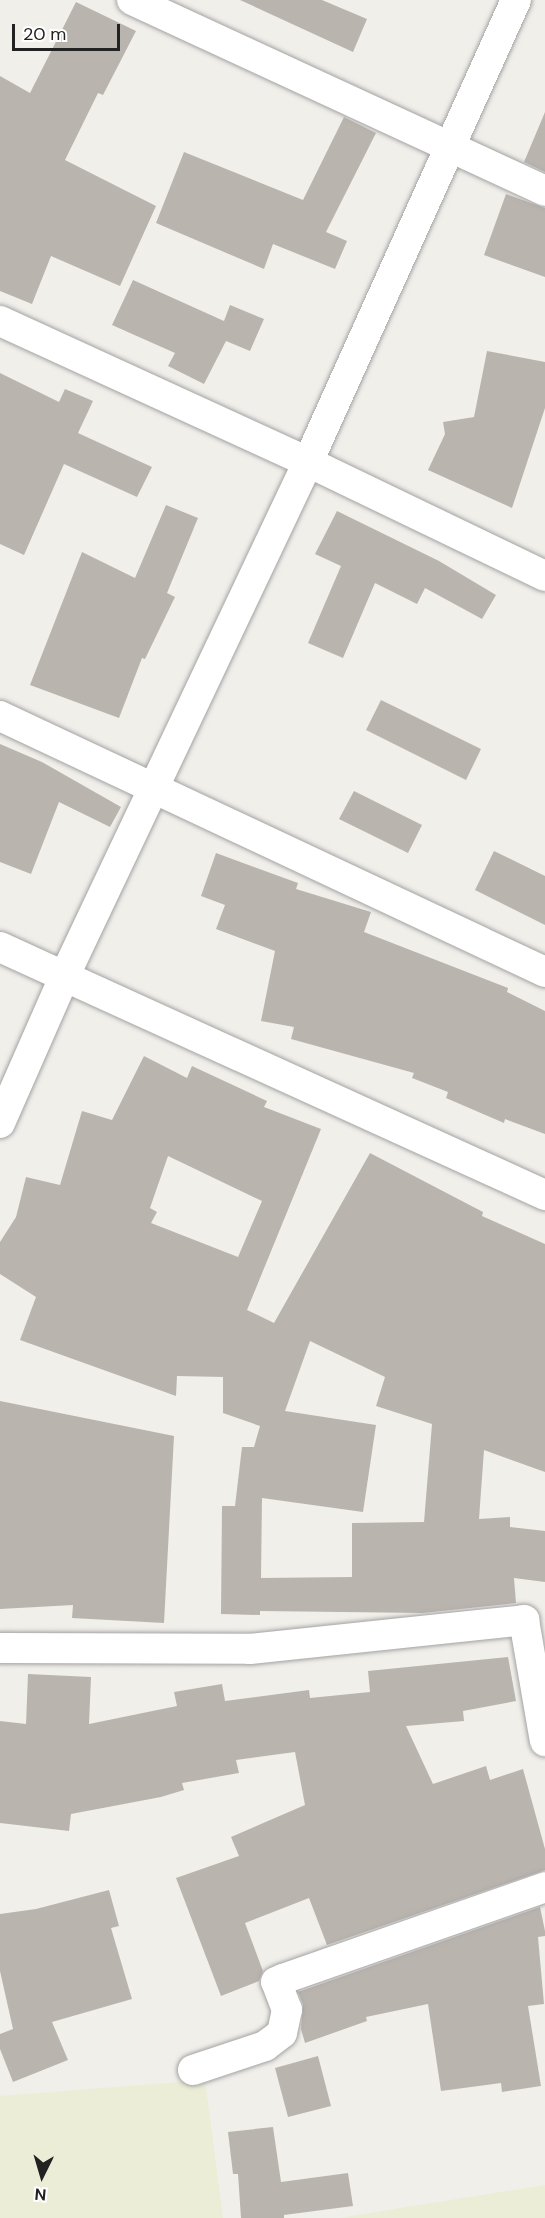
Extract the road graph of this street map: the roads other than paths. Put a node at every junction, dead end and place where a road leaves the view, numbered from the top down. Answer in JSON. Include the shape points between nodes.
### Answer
{"nodes":[{"id":1,"x":132,"y":0,"type":"edge"},
{"id":2,"x":516,"y":0,"type":"edge"},
{"id":3,"x":449,"y":146,"type":"junction"},
{"id":4,"x":545,"y":191,"type":"edge"},
{"id":5,"x":0,"y":321,"type":"edge"},
{"id":6,"x":308,"y":462,"type":"junction"},
{"id":7,"x":545,"y":576,"type":"edge"},
{"id":8,"x":0,"y":716,"type":"edge"},
{"id":9,"x":154,"y":786,"type":"junction"},
{"id":10,"x":0,"y":947,"type":"edge"},
{"id":11,"x":545,"y":972,"type":"edge"},
{"id":12,"x":65,"y":975,"type":"junction"},
{"id":13,"x":0,"y":1123,"type":"edge"},
{"id":14,"x":545,"y":1195,"type":"edge"},
{"id":15,"x":0,"y":1648,"type":"edge"},
{"id":16,"x":545,"y":1741,"type":"edge"},
{"id":17,"x":545,"y":1887,"type":"edge"},
{"id":18,"x":193,"y":2070,"type":"dead end"}],
"edges":[{"from":1,"to":3,"type":"street"},
{"from":2,"to":3,"type":"street"},
{"from":3,"to":4,"type":"street"},
{"from":3,"to":6,"type":"street"},
{"from":5,"to":6,"type":"street"},
{"from":6,"to":7,"type":"street"},
{"from":6,"to":9,"type":"street"},
{"from":8,"to":9,"type":"street"},
{"from":9,"to":11,"type":"street"},
{"from":9,"to":12,"type":"street"},
{"from":10,"to":12,"type":"street"},
{"from":12,"to":13,"type":"street"},
{"from":12,"to":14,"type":"street"},
{"from":15,"to":16,"type":"street","via":[[250,1649],[524,1620]]},
{"from":17,"to":18,"type":"street","via":[[276,1982],[287,2010],[282,2033],[265,2046]]}]}
